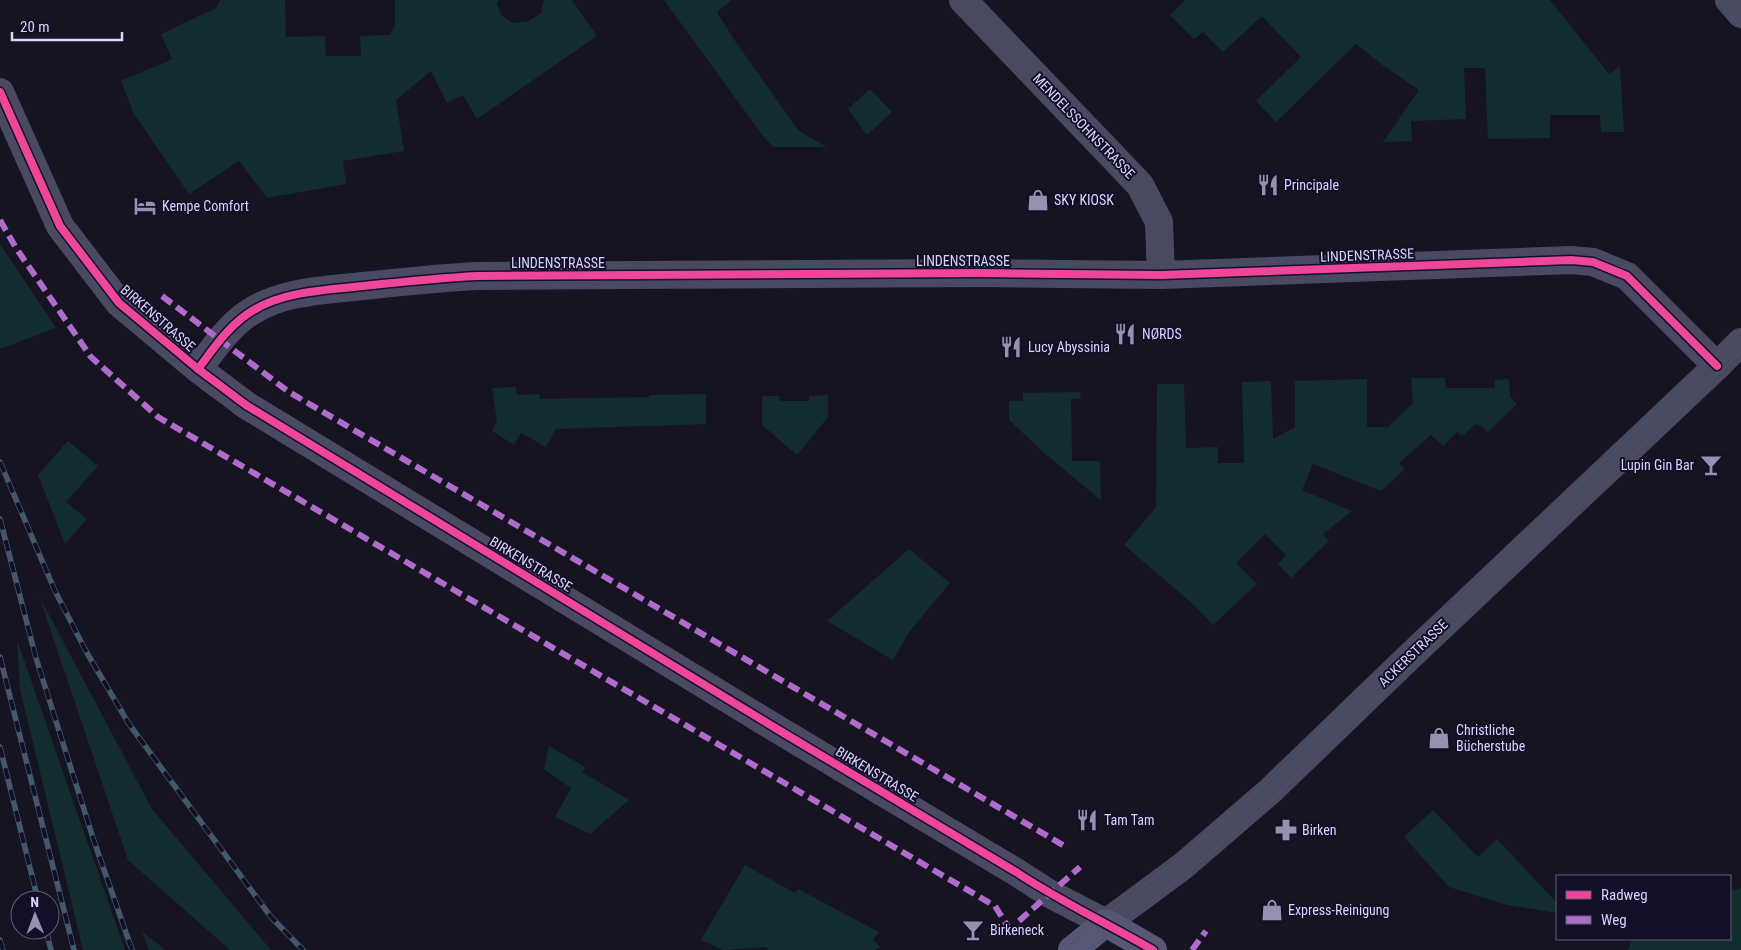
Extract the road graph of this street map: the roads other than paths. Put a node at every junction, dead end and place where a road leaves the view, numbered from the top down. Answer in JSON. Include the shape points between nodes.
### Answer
{"nodes":[{"id":1,"x":963,"y":0,"type":"edge"},
{"id":2,"x":1729,"y":0,"type":"edge"},
{"id":3,"x":1741,"y":14,"type":"edge"},
{"id":4,"x":0,"y":92,"type":"edge"},
{"id":5,"x":1161,"y":275,"type":"junction"},
{"id":6,"x":1741,"y":342,"type":"edge"},
{"id":7,"x":1717,"y":366,"type":"junction"},
{"id":8,"x":198,"y":369,"type":"junction"},
{"id":9,"x":1106,"y":923,"type":"junction"},
{"id":10,"x":1072,"y":950,"type":"edge"},
{"id":11,"x":1153,"y":950,"type":"edge"}],
"edges":[{"from":1,"to":5,"type":"street","name":"MENDELSSOHNSTRASSE","via":[[1140,185],[1159,222]]},
{"from":2,"to":3,"type":"street"},
{"from":4,"to":8,"type":"street","name":"BIRKENSTRASSE","via":[[60,226],[119,303]]},
{"from":5,"to":7,"type":"street","name":"LINDENSTRASSE","via":[[1570,260],[1593,262],[1627,276]]},
{"from":5,"to":8,"type":"street","name":"LINDENSTRASSE","via":[[437,278],[282,298],[253,311],[229,330]]},
{"from":6,"to":7,"type":"street","name":"ACKERSTRASSE"},
{"from":7,"to":9,"type":"street","name":"ACKERSTRASSE","via":[[1270,791],[1183,866]]},
{"from":8,"to":9,"type":"street","name":"BIRKENSTRASSE","via":[[246,406],[1050,894]]},
{"from":9,"to":10,"type":"street","name":"ACKERSTRASSE"},
{"from":9,"to":11,"type":"street","name":"BIRKENSTRASSE"}]}
